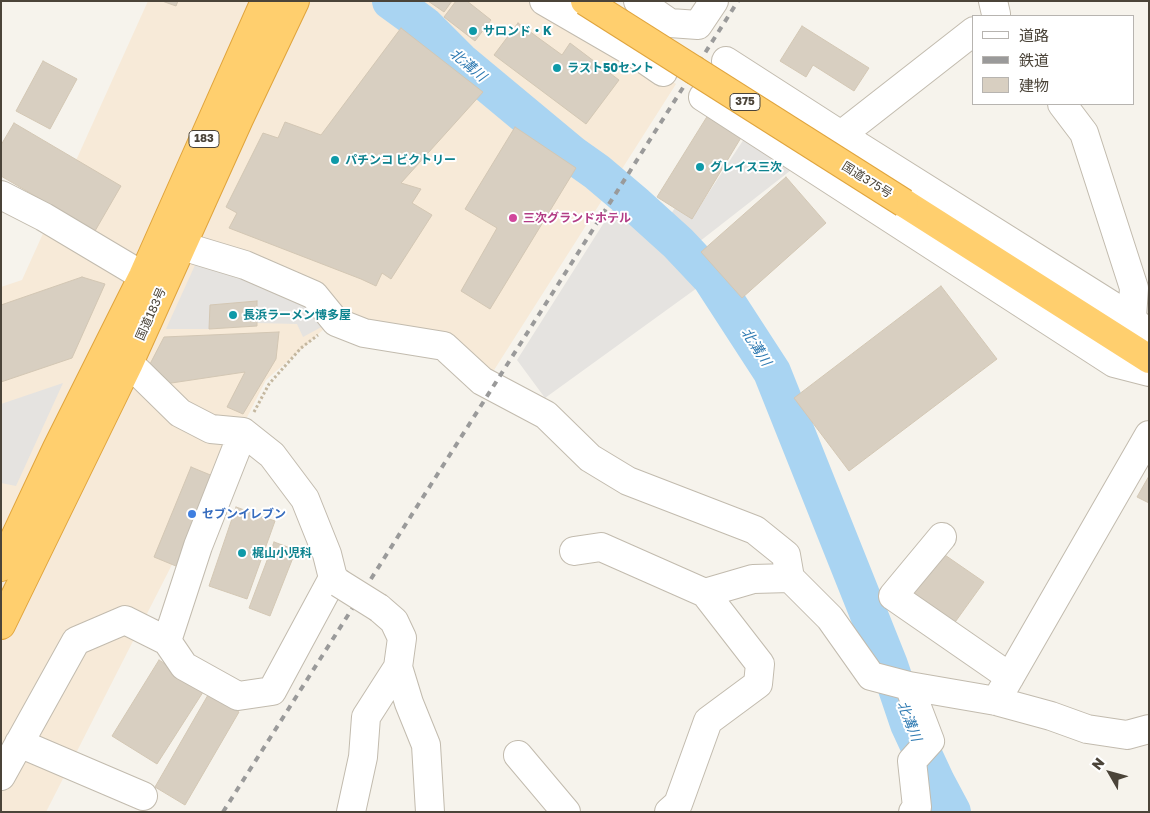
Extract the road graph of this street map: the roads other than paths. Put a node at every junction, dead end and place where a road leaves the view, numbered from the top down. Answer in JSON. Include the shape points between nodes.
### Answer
{"nodes":[{"id":1,"x":265,"y":1,"type":"edge"},
{"id":2,"x":296,"y":1,"type":"edge"},
{"id":3,"x":314,"y":1,"type":"edge"},
{"id":4,"x":544,"y":1,"type":"edge"},
{"id":5,"x":585,"y":1,"type":"edge"},
{"id":6,"x":638,"y":1,"type":"edge"},
{"id":7,"x":714,"y":1,"type":"edge"},
{"id":8,"x":670,"y":23,"type":"junction"},
{"id":9,"x":972,"y":33,"type":"edge"},
{"id":10,"x":275,"y":45,"type":"junction"},
{"id":11,"x":726,"y":61,"type":"dead end"},
{"id":12,"x":703,"y":97,"type":"dead end"},
{"id":13,"x":784,"y":98,"type":"junction"},
{"id":14,"x":1063,"y":105,"type":"edge"},
{"id":15,"x":760,"y":134,"type":"junction"},
{"id":16,"x":841,"y":135,"type":"junction"},
{"id":17,"x":1,"y":195,"type":"edge"},
{"id":18,"x":182,"y":246,"type":"junction"},
{"id":19,"x":143,"y":276,"type":"junction"},
{"id":20,"x":1140,"y":328,"type":"edge"},
{"id":21,"x":1149,"y":359,"type":"edge"},
{"id":22,"x":117,"y":360,"type":"junction"},
{"id":23,"x":1149,"y":372,"type":"edge"},
{"id":24,"x":243,"y":432,"type":"junction"},
{"id":25,"x":1149,"y":435,"type":"edge"},
{"id":26,"x":942,"y":536,"type":"dead end"},
{"id":27,"x":574,"y":551,"type":"dead end"},
{"id":28,"x":10,"y":560,"type":"edge"},
{"id":29,"x":790,"y":578,"type":"junction"},
{"id":30,"x":336,"y":581,"type":"junction"},
{"id":31,"x":705,"y":593,"type":"junction"},
{"id":32,"x":1,"y":624,"type":"edge"},
{"id":33,"x":167,"y":641,"type":"junction"},
{"id":34,"x":398,"y":667,"type":"junction"},
{"id":35,"x":1010,"y":677,"type":"junction"},
{"id":36,"x":909,"y":686,"type":"junction"},
{"id":37,"x":996,"y":702,"type":"junction"},
{"id":38,"x":1149,"y":729,"type":"edge"},
{"id":39,"x":19,"y":743,"type":"junction"},
{"id":40,"x":518,"y":755,"type":"dead end"},
{"id":41,"x":1,"y":776,"type":"edge"},
{"id":42,"x":143,"y":796,"type":"dead end"},
{"id":43,"x":351,"y":812,"type":"edge"},
{"id":44,"x":430,"y":812,"type":"edge"},
{"id":45,"x":566,"y":812,"type":"edge"},
{"id":46,"x":669,"y":812,"type":"edge"},
{"id":47,"x":913,"y":812,"type":"edge"}],
"edges":[{"from":1,"to":19,"type":"highway","name":"国道183号","number":"183"},
{"from":2,"to":10,"type":"highway","name":"国道183号","number":"183"},
{"from":3,"to":10,"type":"highway"},
{"from":4,"to":8,"type":"street","via":[[654,66]]},
{"from":5,"to":21,"type":"highway","name":"国道375号","number":"375","bridge":true},
{"from":6,"to":8,"type":"street"},
{"from":7,"to":8,"type":"street","via":[[698,25]]},
{"from":9,"to":16,"type":"street"},
{"from":10,"to":18,"type":"highway","name":"国道183号","number":"183"},
{"from":11,"to":13,"type":"street"},
{"from":12,"to":15,"type":"street"},
{"from":13,"to":15,"type":"street"},
{"from":13,"to":16,"type":"street"},
{"from":14,"to":20,"type":"street","via":[[1084,133],[1134,288]]},
{"from":15,"to":23,"type":"street","via":[[1114,363]]},
{"from":16,"to":20,"type":"street"},
{"from":17,"to":19,"type":"street"},
{"from":18,"to":22,"type":"highway","name":"国道183号","number":"183"},
{"from":18,"to":29,"type":"street","via":[[245,265],[314,295],[336,322],[364,333],[444,346],[482,381],[546,415],[590,458],[628,481],[755,530],[786,555]]},
{"from":19,"to":22,"type":"highway","name":"国道183号","number":"183"},
{"from":22,"to":24,"type":"street","via":[[180,413],[212,429]]},
{"from":22,"to":28,"type":"highway","name":"国道183号","number":"183","via":[[57,448]]},
{"from":24,"to":30,"type":"street","via":[[272,455],[306,499]]},
{"from":24,"to":33,"type":"street","via":[[198,546]]},
{"from":25,"to":35,"type":"street"},
{"from":26,"to":35,"type":"street","via":[[893,596]]},
{"from":27,"to":31,"type":"street","via":[[601,547]]},
{"from":28,"to":32,"type":"highway","name":"国道183号","number":"183"},
{"from":29,"to":31,"type":"street","via":[[752,579]]},
{"from":29,"to":36,"type":"street","via":[[830,618],[870,676]]},
{"from":30,"to":33,"type":"street","via":[[272,691],[238,696],[184,666]]},
{"from":30,"to":34,"type":"street","bridge":true,"via":[[379,608],[394,622],[402,638]]},
{"from":31,"to":46,"type":"street","via":[[760,664],[758,684],[708,721],[678,804]]},
{"from":33,"to":39,"type":"street","via":[[125,620],[76,640]]},
{"from":34,"to":43,"type":"street","via":[[366,717],[363,757]]},
{"from":34,"to":44,"type":"street","via":[[426,745]]},
{"from":35,"to":37,"type":"street"},
{"from":36,"to":37,"type":"street"},
{"from":36,"to":47,"type":"street","via":[[930,741],[912,761],[917,807]]},
{"from":37,"to":38,"type":"street","via":[[1087,729],[1127,735]]},
{"from":39,"to":41,"type":"street"},
{"from":39,"to":42,"type":"street"},
{"from":40,"to":45,"type":"street"}]}
